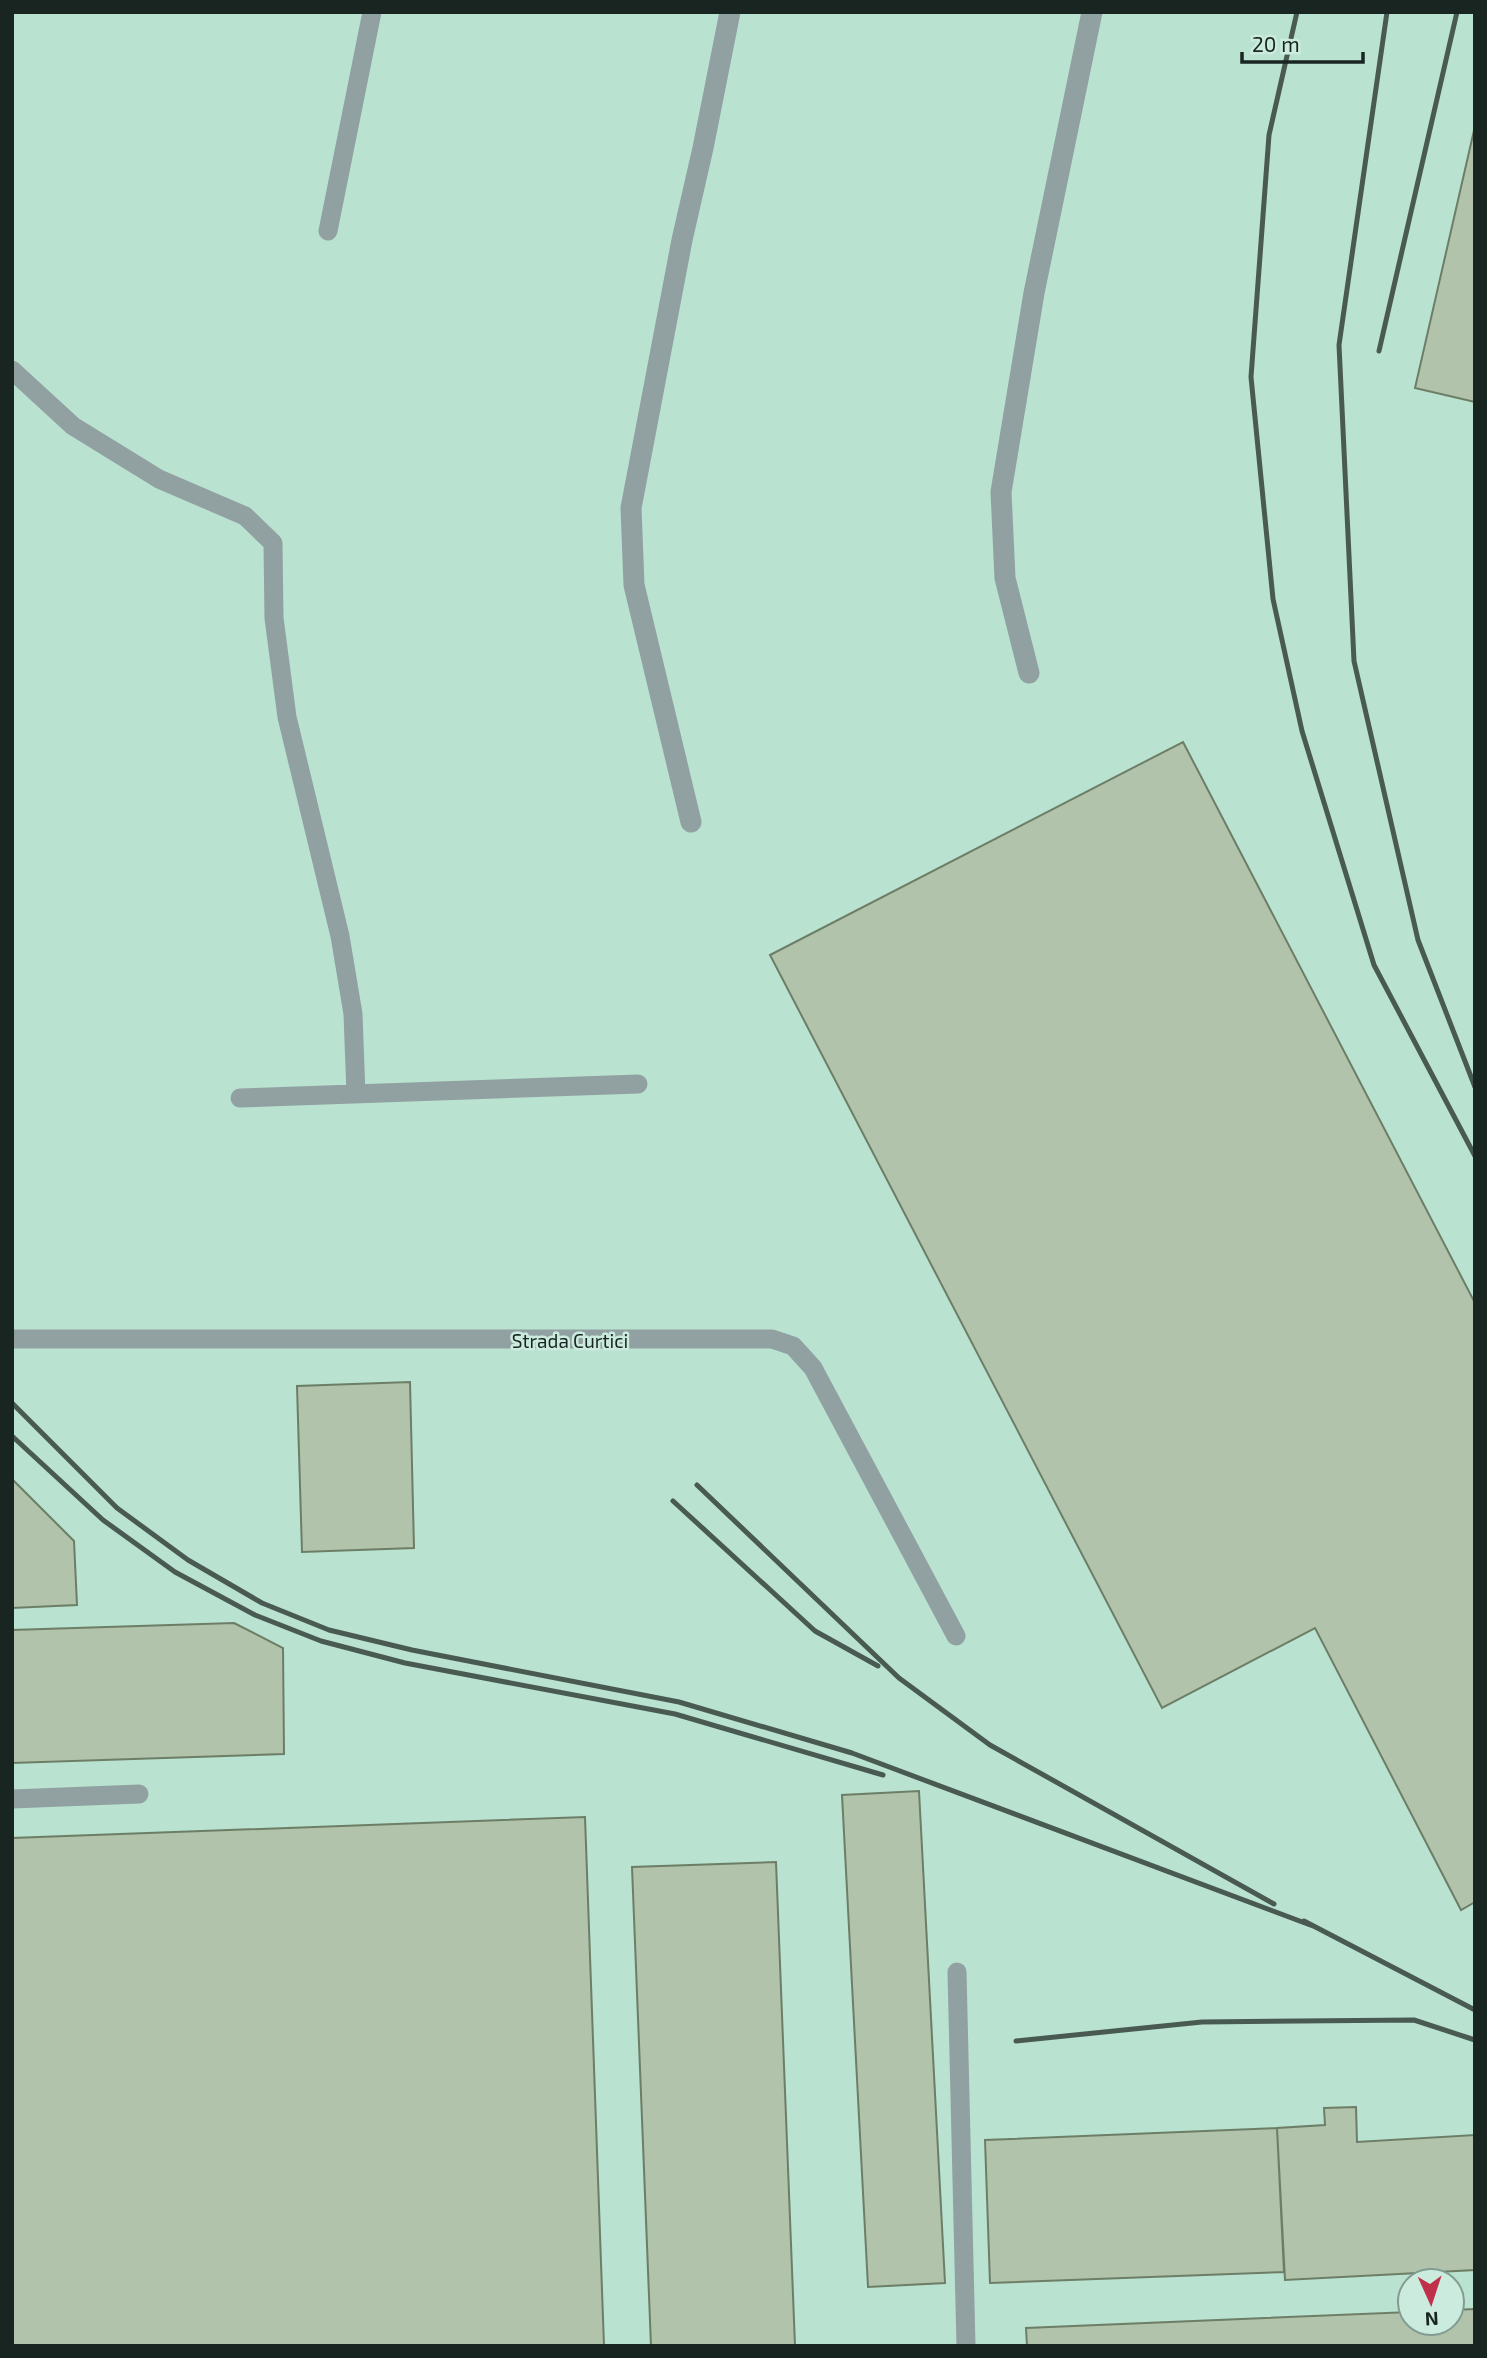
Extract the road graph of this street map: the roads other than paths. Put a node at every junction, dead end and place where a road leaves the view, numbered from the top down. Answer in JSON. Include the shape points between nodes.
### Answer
{"nodes":[{"id":1,"x":372,"y":12,"type":"edge"},
{"id":2,"x":730,"y":12,"type":"edge"},
{"id":3,"x":1092,"y":12,"type":"edge"},
{"id":4,"x":328,"y":231,"type":"dead end"},
{"id":5,"x":12,"y":370,"type":"edge"},
{"id":6,"x":1029,"y":673,"type":"dead end"},
{"id":7,"x":691,"y":822,"type":"dead end"},
{"id":8,"x":638,"y":1084,"type":"dead end"},
{"id":9,"x":356,"y":1094,"type":"junction"},
{"id":10,"x":240,"y":1098,"type":"dead end"},
{"id":11,"x":12,"y":1339,"type":"edge"},
{"id":12,"x":956,"y":1636,"type":"dead end"},
{"id":13,"x":139,"y":1794,"type":"dead end"},
{"id":14,"x":12,"y":1799,"type":"edge"},
{"id":15,"x":957,"y":1972,"type":"dead end"},
{"id":16,"x":966,"y":2346,"type":"edge"}],
"edges":[{"from":1,"to":4,"type":"lane"},
{"from":2,"to":7,"type":"street","via":[[631,508],[634,585]]},
{"from":3,"to":6,"type":"street","via":[[1034,293],[1000,492],[1005,578]]},
{"from":5,"to":9,"type":"lane","via":[[73,426],[159,479],[245,516],[273,543],[274,618],[287,717],[340,936],[353,1014]]},
{"from":8,"to":9,"type":"lane"},
{"from":9,"to":10,"type":"lane"},
{"from":11,"to":12,"type":"lane","name":"Strada Curtici","via":[[772,1339],[793,1346],[813,1368]]},
{"from":13,"to":14,"type":"lane"},
{"from":15,"to":16,"type":"lane"}]}
